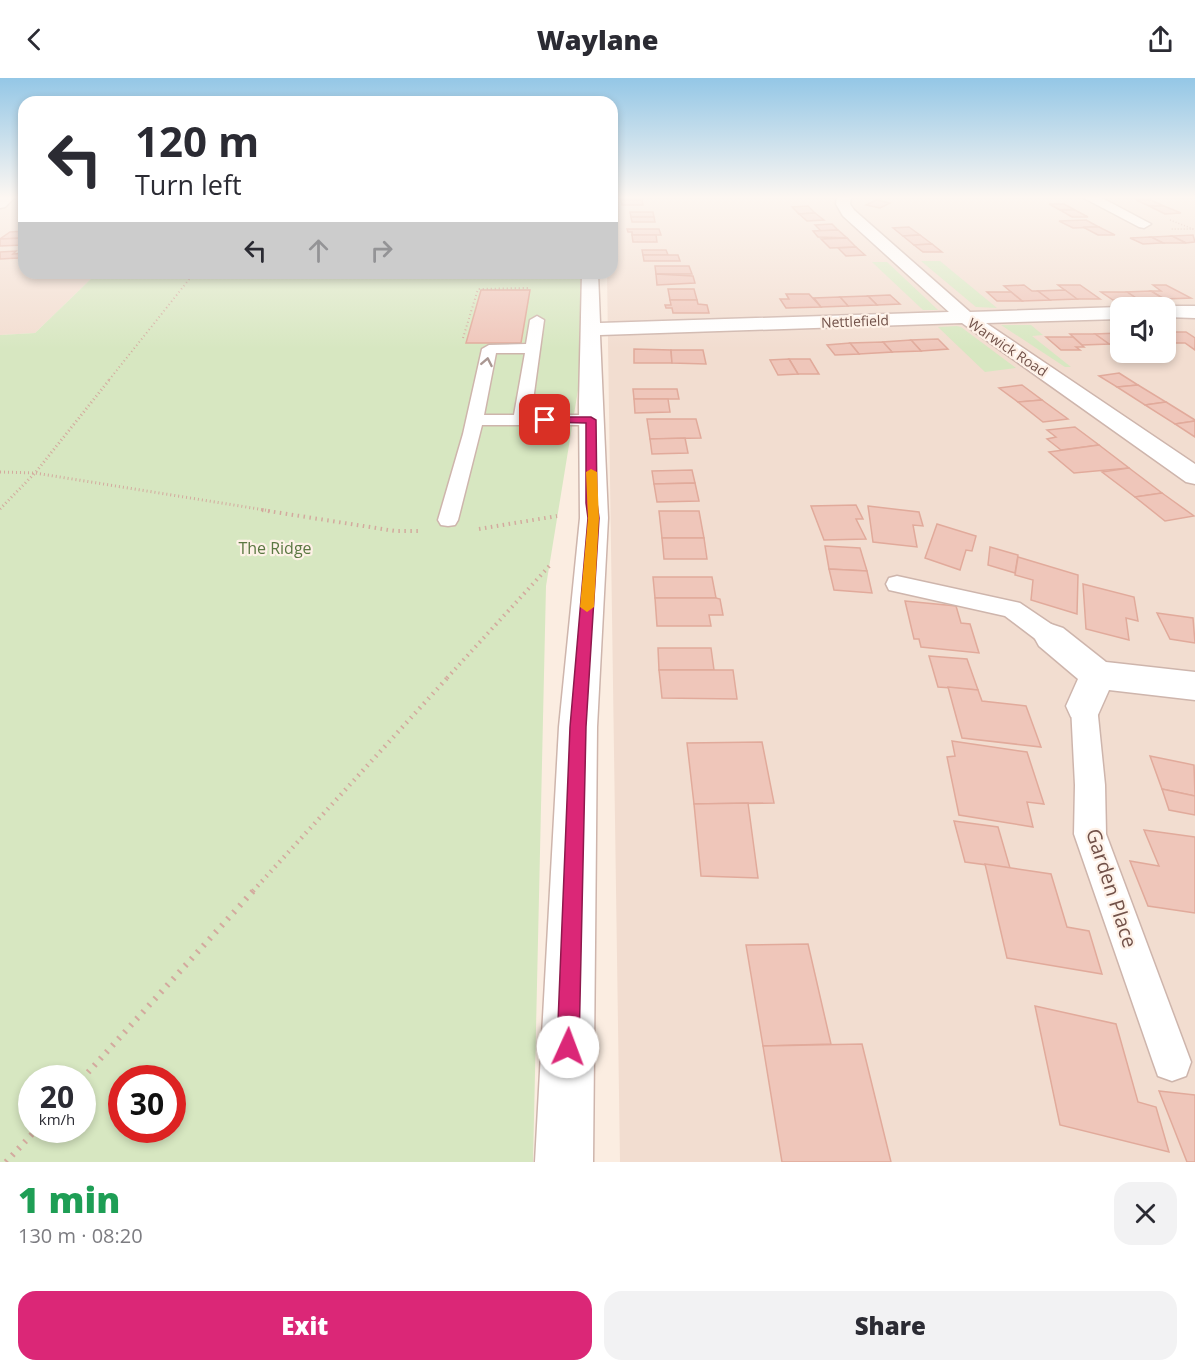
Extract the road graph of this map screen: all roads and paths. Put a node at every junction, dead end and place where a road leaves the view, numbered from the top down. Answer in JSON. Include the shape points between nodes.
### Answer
{"nodes":[{"id":1,"x":889,"y":248,"type":"edge"},
{"id":2,"x":189,"y":279,"type":"edge"},
{"id":3,"x":590,"y":279,"type":"edge"},
{"id":4,"x":529,"y":288,"type":"dead end"},
{"id":5,"x":1176,"y":312,"type":"edge"},
{"id":6,"x":1195,"y":312,"type":"edge"},
{"id":7,"x":1110,"y":313,"type":"edge"},
{"id":8,"x":965,"y":317,"type":"junction"},
{"id":9,"x":537,"y":320,"type":"dead end"},
{"id":10,"x":589,"y":329,"type":"junction"},
{"id":11,"x":533,"y":348,"type":"junction"},
{"id":12,"x":489,"y":349,"type":"junction"},
{"id":13,"x":476,"y":420,"type":"junction"},
{"id":14,"x":522,"y":420,"type":"junction"},
{"id":15,"x":591,"y":420,"type":"junction"},
{"id":16,"x":1190,"y":467,"type":"edge"},
{"id":17,"x":0,"y":472,"type":"edge"},
{"id":18,"x":35,"y":472,"type":"junction"},
{"id":19,"x":0,"y":509,"type":"edge"},
{"id":20,"x":594,"y":518,"type":"junction"},
{"id":21,"x":447,"y":520,"type":"dead end"},
{"id":22,"x":427,"y":531,"type":"dead end"},
{"id":23,"x":469,"y":531,"type":"dead end"},
{"id":24,"x":897,"y":584,"type":"dead end"},
{"id":25,"x":1051,"y":637,"type":"joint"},
{"id":26,"x":1098,"y":675,"type":"junction"},
{"id":27,"x":1195,"y":686,"type":"edge"},
{"id":28,"x":1084,"y":706,"type":"joint"},
{"id":29,"x":1172,"y":1062,"type":"dead end"},
{"id":30,"x":94,"y":1065,"type":"edge"},
{"id":31,"x":24,"y":1143,"type":"edge"},
{"id":32,"x":6,"y":1162,"type":"edge"},
{"id":33,"x":564,"y":1162,"type":"edge"}],
"edges":[{"from":1,"to":8,"type":"street","name":"Warwick Road"},
{"from":2,"to":18,"type":"path"},
{"from":3,"to":10,"type":"street"},
{"from":4,"to":12,"type":"path","via":[[477,289],[461,346],[491,345]]},
{"from":5,"to":6,"type":"street"},
{"from":7,"to":8,"type":"street","name":"Nettlefield"},
{"from":8,"to":10,"type":"street","name":"Nettlefield"},
{"from":8,"to":16,"type":"street","name":"Warwick Road"},
{"from":9,"to":11,"type":"lane"},
{"from":10,"to":15,"type":"street"},
{"from":11,"to":12,"type":"lane"},
{"from":11,"to":14,"type":"lane"},
{"from":13,"to":12,"type":"lane","one_way":true},
{"from":13,"to":14,"type":"lane"},
{"from":13,"to":21,"type":"lane"},
{"from":14,"to":15,"type":"lane"},
{"from":15,"to":20,"type":"street"},
{"from":17,"to":18,"type":"path"},
{"from":18,"to":19,"type":"path"},
{"from":18,"to":22,"type":"path","via":[[395,531]]},
{"from":20,"to":23,"type":"path","via":[[563,516]]},
{"from":20,"to":30,"type":"path"},
{"from":20,"to":33,"type":"street","via":[[578,727]]},
{"from":24,"to":25,"type":"lane","via":[[1012,609]]},
{"from":25,"to":26,"type":"street"},
{"from":26,"to":27,"type":"street"},
{"from":26,"to":28,"type":"street","name":"Garden Place"},
{"from":28,"to":29,"type":"lane","name":"Garden Place","via":[[1090,834]]},
{"from":31,"to":32,"type":"path"}]}
